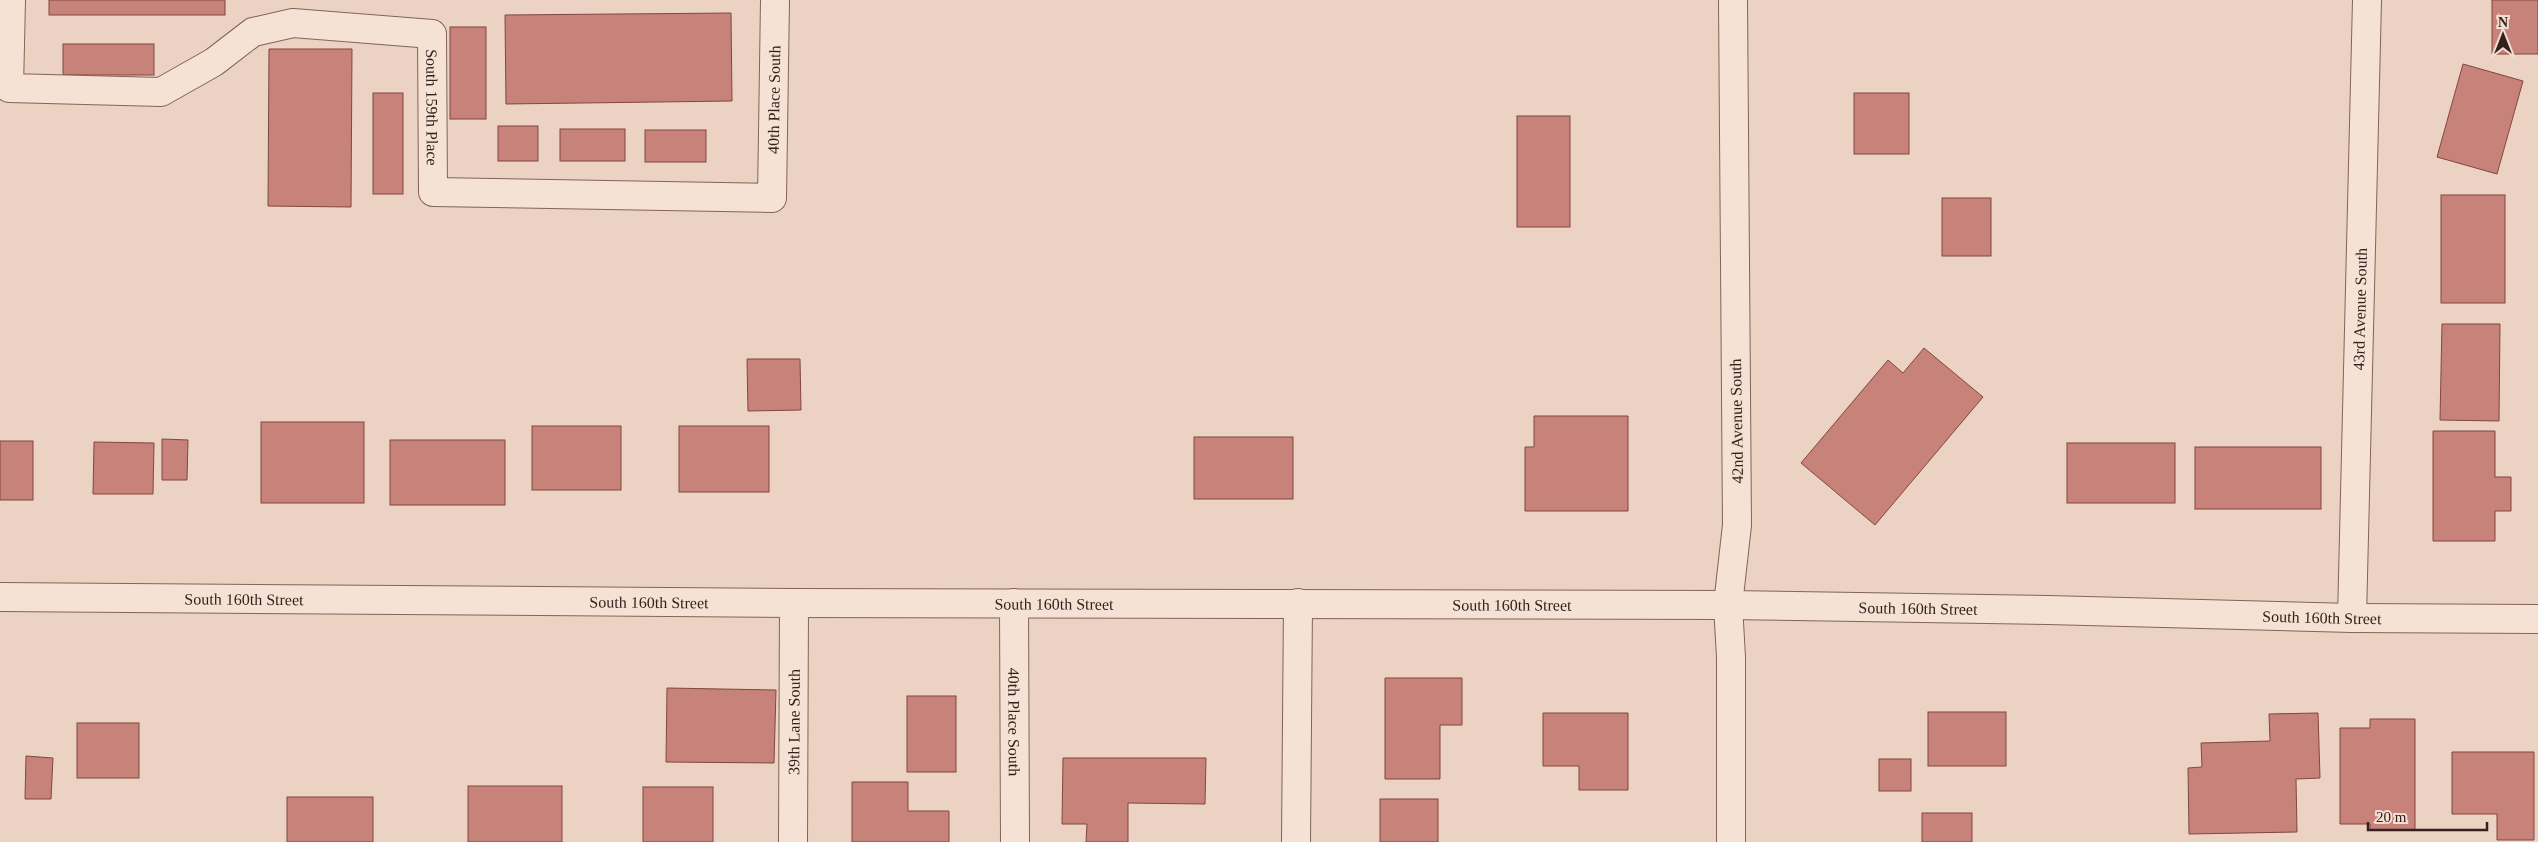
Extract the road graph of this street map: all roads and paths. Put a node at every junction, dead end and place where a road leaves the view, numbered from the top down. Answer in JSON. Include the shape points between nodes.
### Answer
{"nodes":[{"id":1,"x":11,"y":0,"type":"edge"},
{"id":2,"x":775,"y":0,"type":"edge"},
{"id":3,"x":1734,"y":0,"type":"edge"},
{"id":4,"x":2366,"y":0,"type":"edge"},
{"id":5,"x":772,"y":198,"type":"joint"},
{"id":6,"x":0,"y":598,"type":"edge"},
{"id":7,"x":1014,"y":602,"type":"junction"},
{"id":8,"x":1298,"y":602,"type":"junction"},
{"id":9,"x":794,"y":603,"type":"junction"},
{"id":10,"x":1728,"y":605,"type":"junction"},
{"id":11,"x":2352,"y":618,"type":"junction"},
{"id":12,"x":2538,"y":619,"type":"edge"},
{"id":13,"x":793,"y":842,"type":"edge"},
{"id":14,"x":1015,"y":842,"type":"edge"},
{"id":15,"x":1296,"y":842,"type":"edge"},
{"id":16,"x":1731,"y":842,"type":"edge"}],
"edges":[{"from":1,"to":5,"type":"street","name":"South 159th Place","via":[[9,88],[161,92],[214,62],[253,32],[293,23],[432,34],[433,192]]},
{"from":2,"to":5,"type":"street","name":"40th Place South"},
{"from":3,"to":10,"type":"street","name":"42nd Avenue South","via":[[1737,525]]},
{"from":4,"to":11,"type":"street","name":"43rd Avenue South"},
{"from":6,"to":9,"type":"street","name":"South 160th Street"},
{"from":7,"to":8,"type":"street","name":"South 160th Street"},
{"from":7,"to":9,"type":"street","name":"South 160th Street"},
{"from":7,"to":14,"type":"street","name":"40th Place South"},
{"from":8,"to":10,"type":"street","name":"South 160th Street"},
{"from":8,"to":15,"type":"street"},
{"from":9,"to":13,"type":"street","name":"39th Lane South"},
{"from":10,"to":11,"type":"street","name":"South 160th Street"},
{"from":10,"to":16,"type":"street","name":"42nd Avenue South"},
{"from":11,"to":12,"type":"street","name":"South 160th Street"}]}
